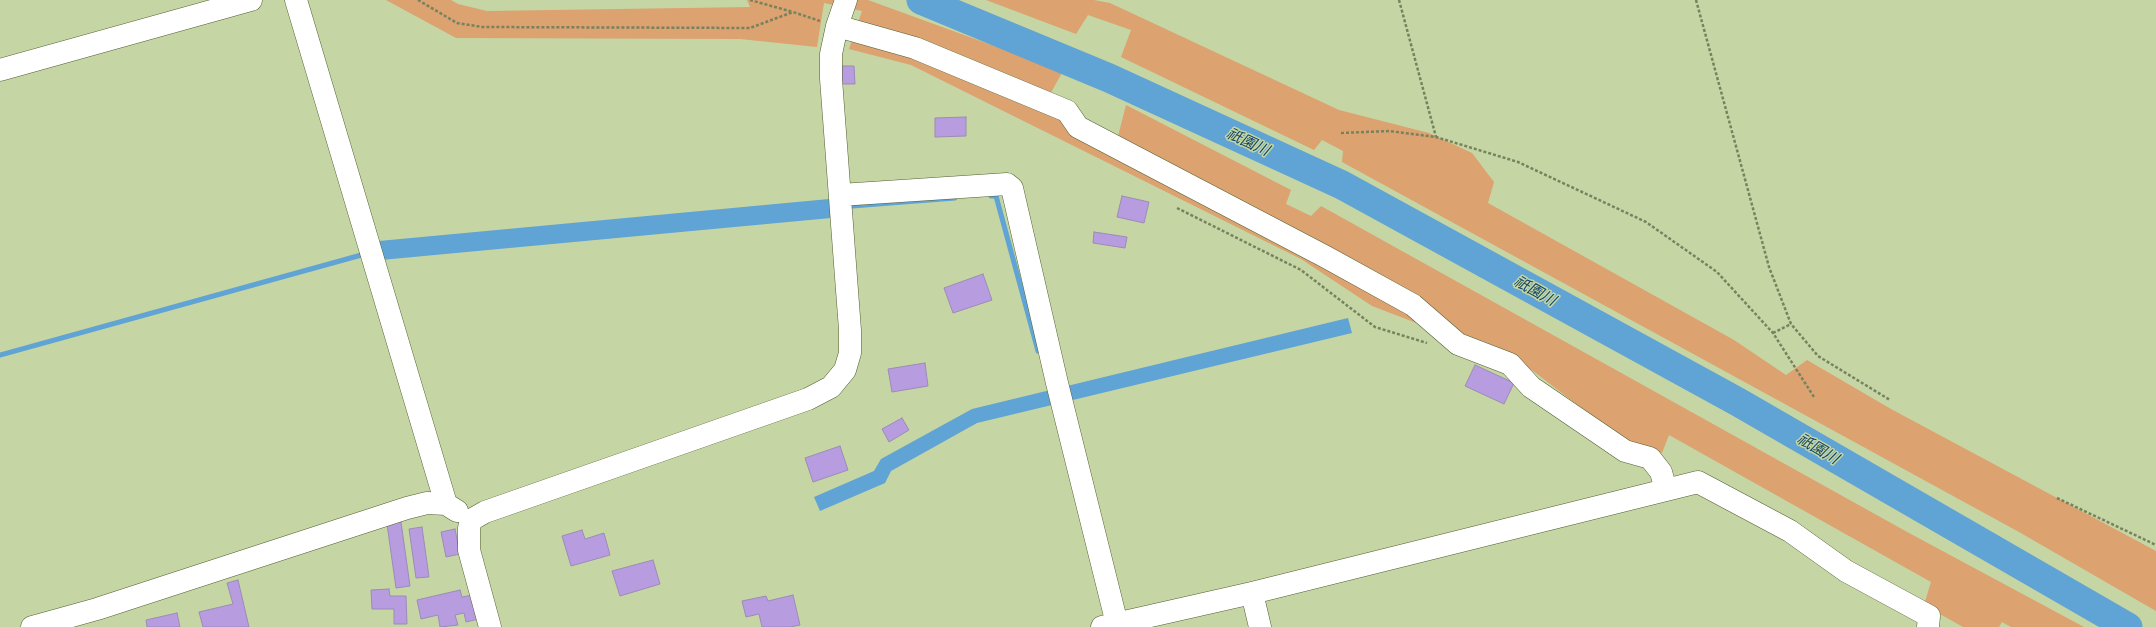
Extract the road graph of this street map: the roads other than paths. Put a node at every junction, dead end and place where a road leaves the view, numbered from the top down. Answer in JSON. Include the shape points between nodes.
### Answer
{"nodes":[{"id":1,"x":251,"y":0,"type":"edge"},
{"id":2,"x":296,"y":0,"type":"edge"},
{"id":3,"x":846,"y":0,"type":"edge"},
{"id":4,"x":837,"y":26,"type":"junction"},
{"id":5,"x":0,"y":70,"type":"edge"},
{"id":6,"x":840,"y":195,"type":"junction"},
{"id":7,"x":1666,"y":490,"type":"junction"},
{"id":8,"x":446,"y":504,"type":"junction"},
{"id":9,"x":472,"y":520,"type":"junction"},
{"id":10,"x":1252,"y":594,"type":"junction"},
{"id":11,"x":1110,"y":625,"type":"edge"},
{"id":12,"x":32,"y":627,"type":"edge"},
{"id":13,"x":490,"y":627,"type":"edge"},
{"id":14,"x":1260,"y":627,"type":"edge"},
{"id":15,"x":1928,"y":627,"type":"edge"}],
"edges":[{"from":1,"to":5,"type":"street"},
{"from":2,"to":8,"type":"street"},
{"from":3,"to":4,"type":"street"},
{"from":4,"to":6,"type":"street","via":[[831,54],[831,79]]},
{"from":4,"to":7,"type":"street","via":[[915,48],[1067,111],[1078,127],[1413,305],[1458,344],[1510,364],[1531,387],[1625,451],[1650,458],[1661,472]]},
{"from":6,"to":9,"type":"street","via":[[850,353],[845,370],[831,387],[808,399],[485,512]]},
{"from":6,"to":11,"type":"street","via":[[1007,184],[1012,188],[1064,410]]},
{"from":7,"to":10,"type":"street"},
{"from":7,"to":15,"type":"street","via":[[1698,482],[1790,531],[1846,571],[1929,616]]},
{"from":8,"to":9,"type":"street"},
{"from":8,"to":12,"type":"street","via":[[427,503],[407,508],[97,609]]},
{"from":9,"to":13,"type":"street","via":[[469,528],[469,550]]},
{"from":10,"to":11,"type":"street"},
{"from":10,"to":14,"type":"street"}]}
